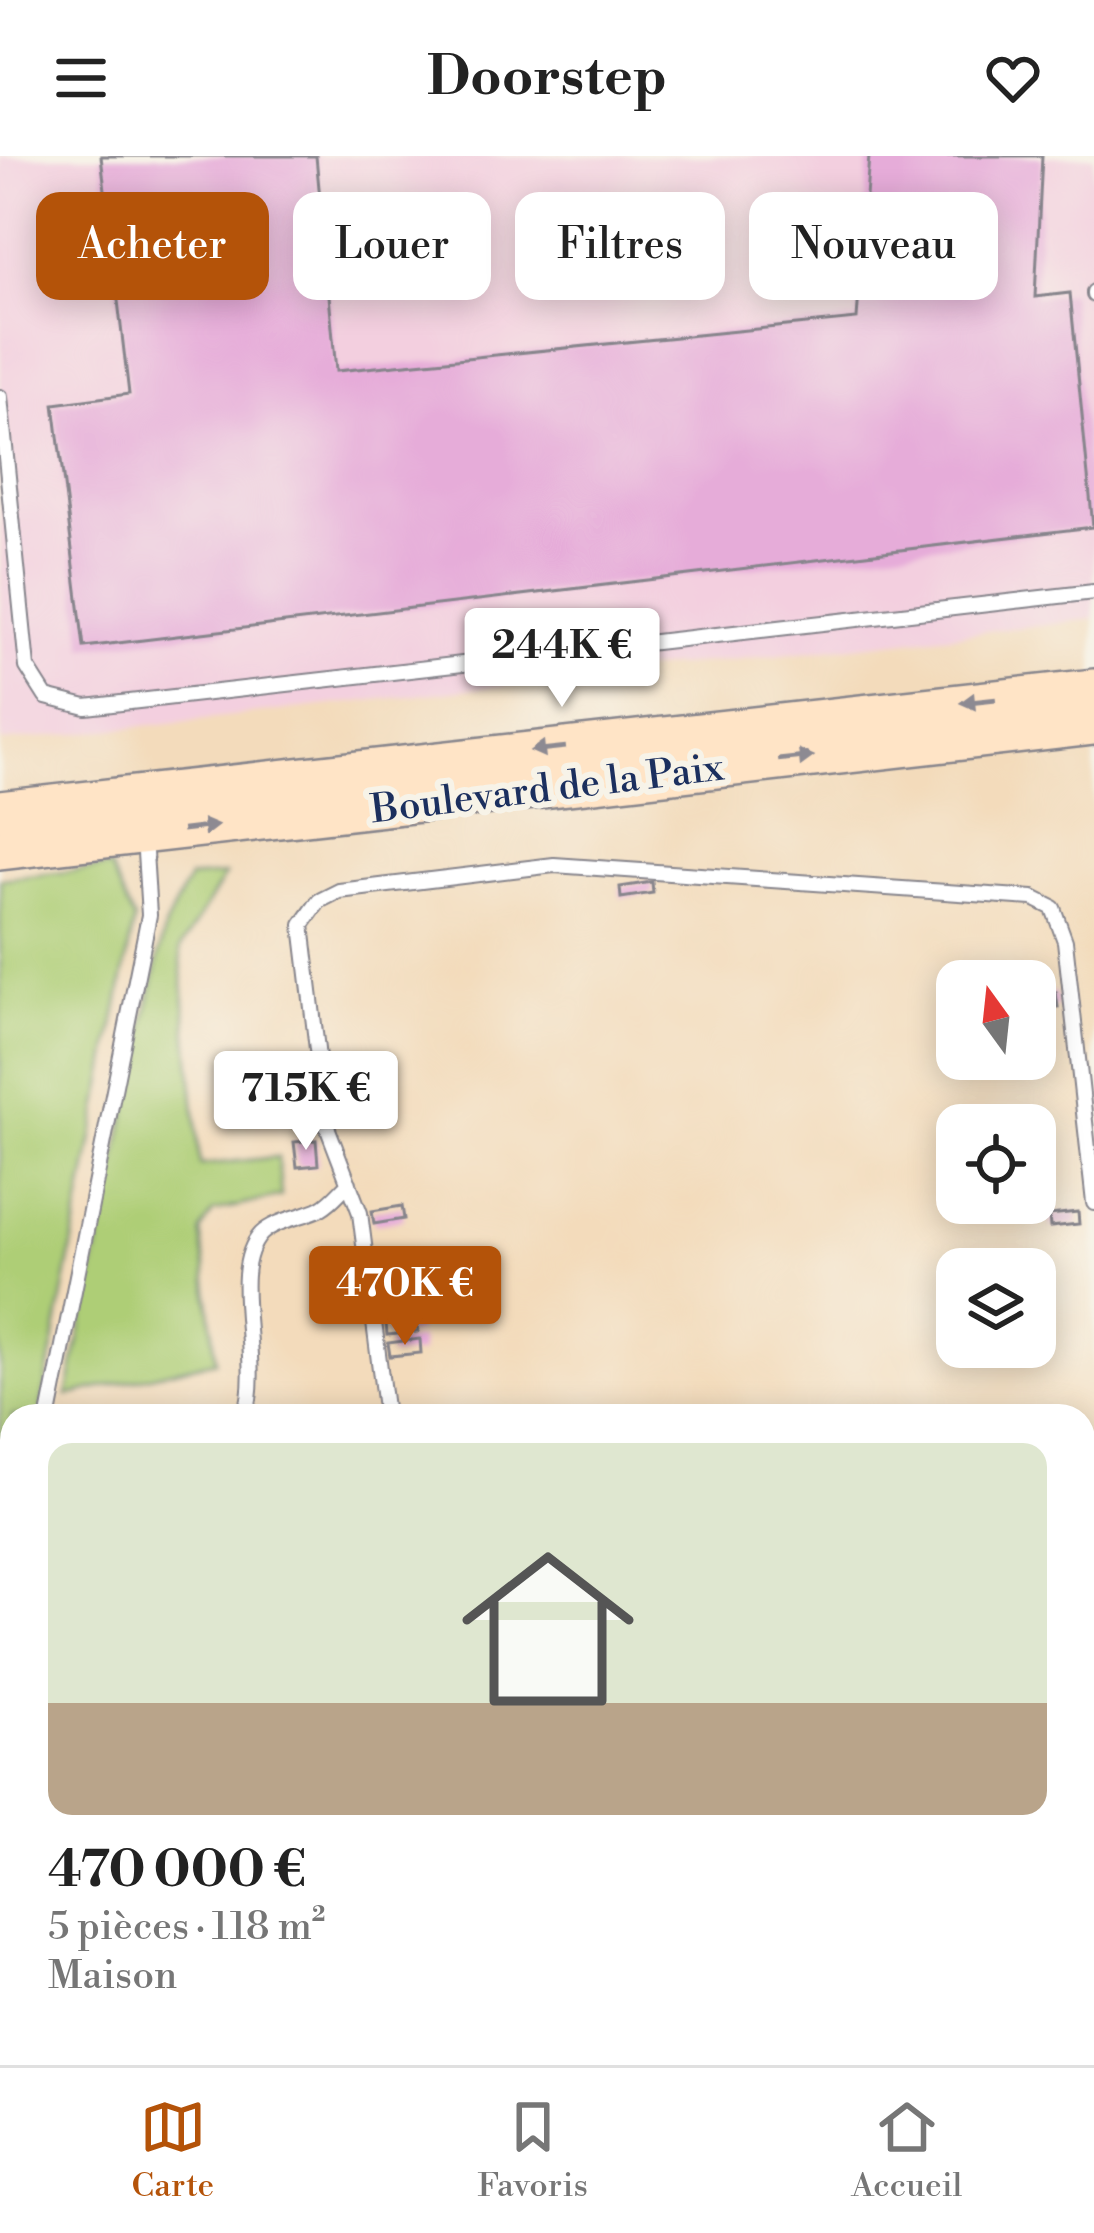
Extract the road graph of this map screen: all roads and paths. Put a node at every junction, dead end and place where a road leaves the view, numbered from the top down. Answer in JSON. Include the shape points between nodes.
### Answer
{"nodes":[{"id":1,"x":0,"y":398,"type":"edge"},
{"id":2,"x":1094,"y":592,"type":"edge"},
{"id":3,"x":1094,"y":689,"type":"edge"},
{"id":4,"x":1094,"y":725,"type":"edge"},
{"id":5,"x":0,"y":811,"type":"edge"},
{"id":6,"x":144,"y":834,"type":"junction"},
{"id":7,"x":0,"y":850,"type":"edge"},
{"id":8,"x":349,"y":1183,"type":"junction"},
{"id":9,"x":1094,"y":1203,"type":"edge"},
{"id":10,"x":51,"y":1404,"type":"edge"},
{"id":11,"x":249,"y":1404,"type":"edge"},
{"id":12,"x":384,"y":1404,"type":"edge"}],
"edges":[{"from":1,"to":2,"type":"lane","via":[[27,667],[46,697],[86,706]]},
{"from":3,"to":5,"type":"main road","name":"Boulevard de la Paix","one_way":true},
{"from":6,"to":4,"type":"main road","name":"Boulevard de la Paix","one_way":true},
{"from":6,"to":7,"type":"main road","name":"Boulevard de la Paix"},
{"from":6,"to":10,"type":"lane","via":[[149,915]]},
{"from":8,"to":9,"type":"lane","via":[[326,1124],[302,925],[319,901],[339,891],[554,865],[1034,898],[1053,908],[1066,940]]},
{"from":8,"to":11,"type":"lane","via":[[326,1206],[263,1232],[246,1261]]},
{"from":8,"to":12,"type":"lane","via":[[360,1213]]}]}
